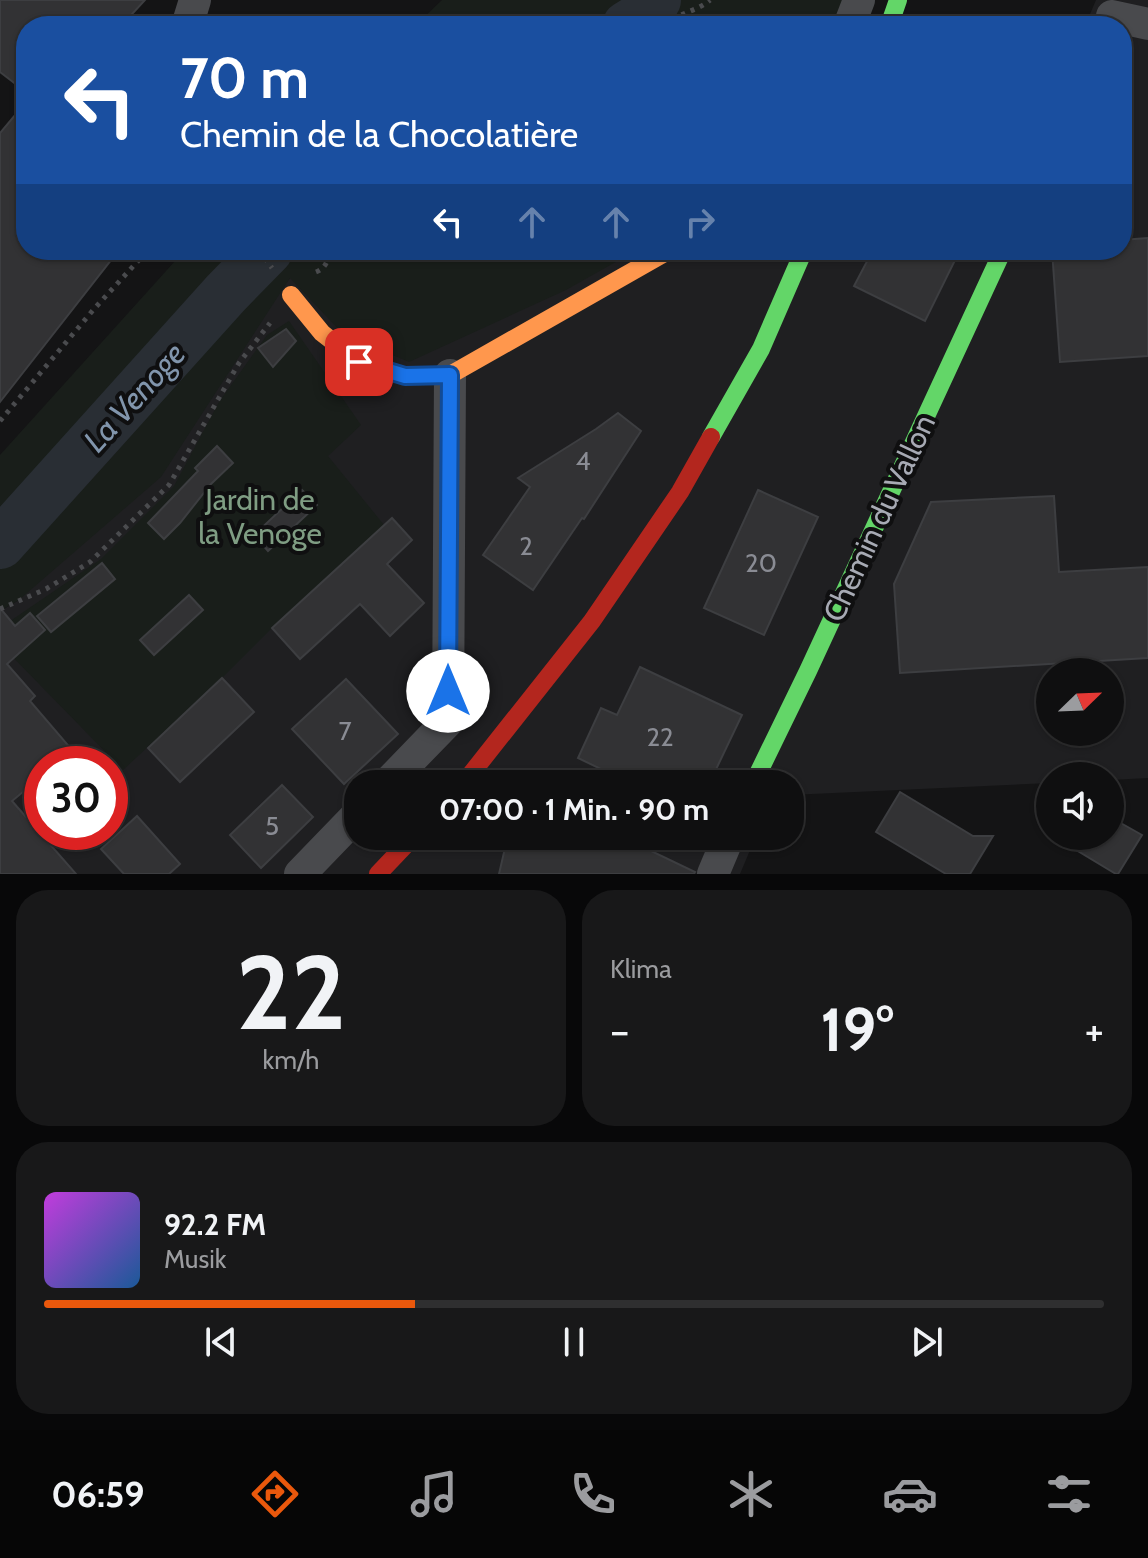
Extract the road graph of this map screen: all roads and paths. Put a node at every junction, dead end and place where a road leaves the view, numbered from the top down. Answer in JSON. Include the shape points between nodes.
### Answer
{"nodes":[{"id":1,"x":710,"y":0,"type":"edge"},
{"id":2,"x":676,"y":16,"type":"edge"},
{"id":3,"x":139,"y":260,"type":"edge"},
{"id":4,"x":652,"y":260,"type":"edge"},
{"id":5,"x":800,"y":260,"type":"edge"},
{"id":6,"x":998,"y":260,"type":"edge"},
{"id":7,"x":291,"y":295,"type":"joint"},
{"id":8,"x":450,"y":375,"type":"junction"},
{"id":9,"x":0,"y":421,"type":"edge"},
{"id":10,"x":0,"y":609,"type":"edge"},
{"id":11,"x":401,"y":770,"type":"edge"},
{"id":12,"x":474,"y":770,"type":"edge"},
{"id":13,"x":760,"y":770,"type":"edge"},
{"id":14,"x":344,"y":828,"type":"edge"},
{"id":15,"x":401,"y":850,"type":"edge"},
{"id":16,"x":723,"y":850,"type":"edge"},
{"id":17,"x":300,"y":874,"type":"edge"},
{"id":18,"x":378,"y":874,"type":"edge"},
{"id":19,"x":713,"y":874,"type":"edge"}],
"edges":[{"from":1,"to":2,"type":"path"},
{"from":3,"to":9,"type":"path"},
{"from":4,"to":8,"type":"street"},
{"from":5,"to":12,"type":"street","via":[[761,349],[680,492],[592,621]]},
{"from":6,"to":13,"type":"street","name":"Chemin du Vallon"},
{"from":7,"to":8,"type":"street","via":[[322,333],[359,362],[405,376]]},
{"from":7,"to":10,"type":"path","via":[[239,363],[169,485],[90,562]]},
{"from":8,"to":11,"type":"street","via":[[448,721]]},
{"from":14,"to":17,"type":"street"},
{"from":15,"to":18,"type":"street"},
{"from":16,"to":19,"type":"street"}]}
